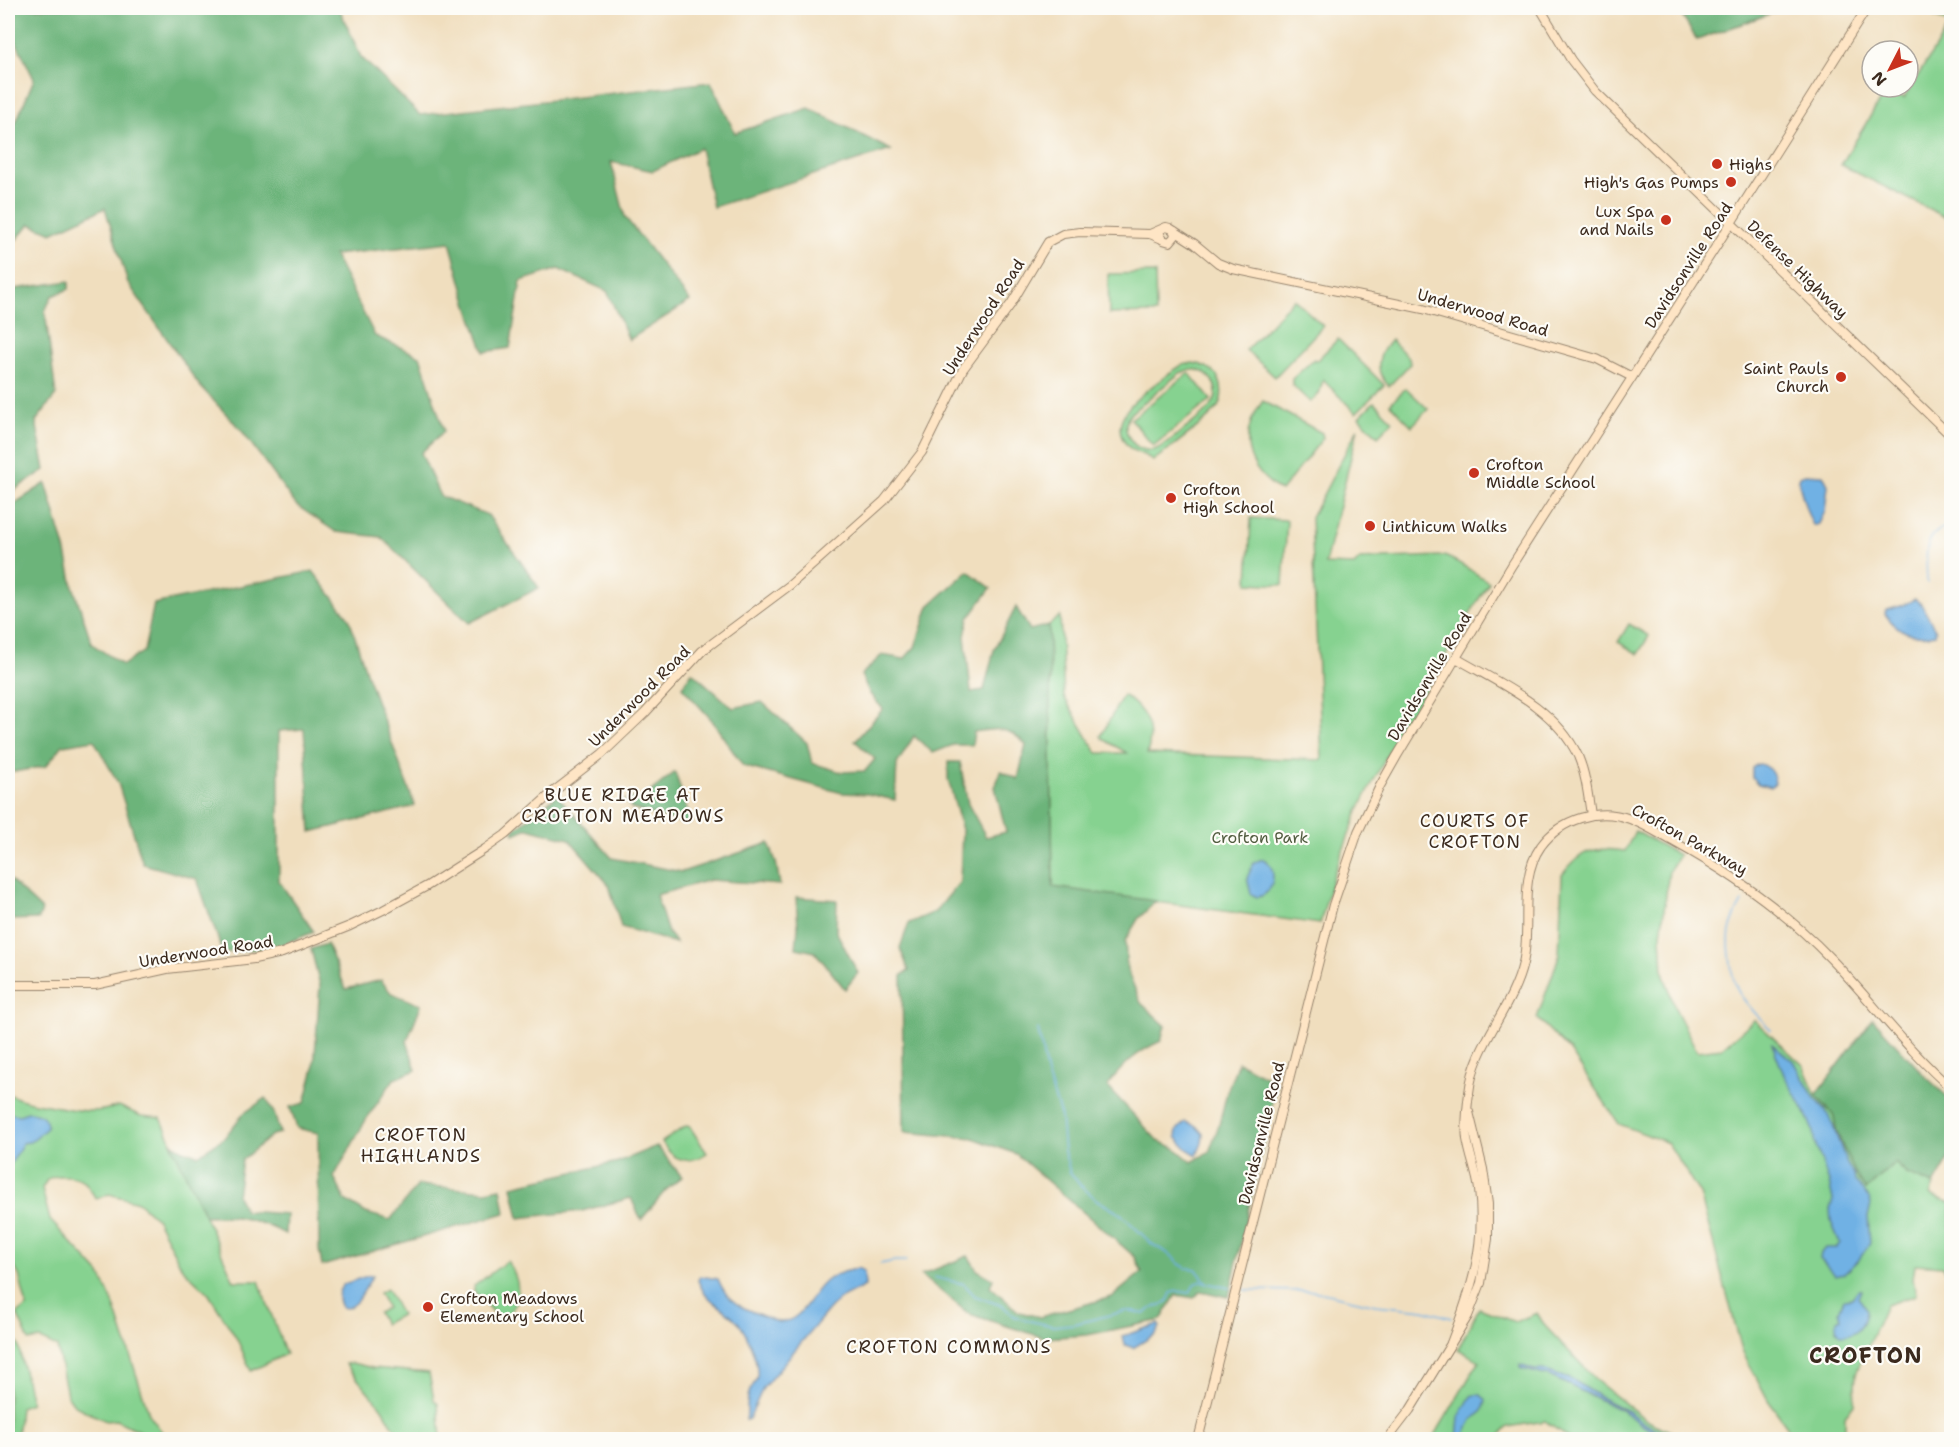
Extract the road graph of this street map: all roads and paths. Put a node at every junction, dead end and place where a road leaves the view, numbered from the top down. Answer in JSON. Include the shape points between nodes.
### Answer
{"nodes":[{"id":1,"x":1540,"y":8,"type":"edge"},
{"id":2,"x":1867,"y":8,"type":"edge"},
{"id":3,"x":1731,"y":223,"type":"junction"},
{"id":4,"x":1174,"y":231,"type":"junction"},
{"id":5,"x":1162,"y":235,"type":"junction"},
{"id":6,"x":1173,"y":240,"type":"junction"},
{"id":7,"x":1189,"y":240,"type":"junction"},
{"id":8,"x":1632,"y":377,"type":"junction"},
{"id":9,"x":1952,"y":436,"type":"edge"},
{"id":10,"x":1456,"y":658,"type":"junction"},
{"id":11,"x":1591,"y":815,"type":"junction"},
{"id":12,"x":8,"y":985,"type":"edge"},
{"id":13,"x":1952,"y":1089,"type":"edge"},
{"id":14,"x":1198,"y":1440,"type":"edge"},
{"id":15,"x":1387,"y":1440,"type":"edge"}],
"edges":[{"from":1,"to":3,"type":"street","name":"Defense Highway","via":[[1595,91]]},
{"from":2,"to":3,"type":"street","name":"Davidsonville Road"},
{"from":3,"to":8,"type":"street","name":"Davidsonville Road"},
{"from":3,"to":9,"type":"street","name":"Defense Highway"},
{"from":4,"to":5,"type":"street","via":[[1168,227]]},
{"from":4,"to":6,"type":"street"},
{"from":4,"to":7,"type":"street","name":"Underwood Road"},
{"from":5,"to":6,"type":"street","via":[[1168,242]]},
{"from":5,"to":12,"type":"street","name":"Underwood Road","via":[[1071,232],[1048,242],[1011,304],[967,363],[922,452],[877,509],[790,585],[702,651],[602,753],[485,849],[383,910],[282,953],[167,969],[95,984]]},
{"from":6,"to":7,"type":"street"},
{"from":7,"to":8,"type":"street","name":"Underwood Road","via":[[1218,263],[1233,269],[1423,309],[1597,359]]},
{"from":8,"to":10,"type":"street","name":"Davidsonville Road"},
{"from":10,"to":11,"type":"street","via":[[1529,701],[1556,724],[1570,741],[1582,767]]},
{"from":10,"to":14,"type":"street","name":"Davidsonville Road","via":[[1380,786],[1341,877]]},
{"from":11,"to":13,"type":"street","name":"Crofton Parkway","via":[[1621,816],[1641,824],[1714,864],[1765,900],[1832,960]]},
{"from":11,"to":15,"type":"street","name":"Crofton Parkway","via":[[1554,832],[1531,866],[1523,964],[1510,1000],[1478,1058],[1468,1101],[1467,1137],[1478,1187],[1480,1239],[1474,1281],[1451,1343]]}]}
